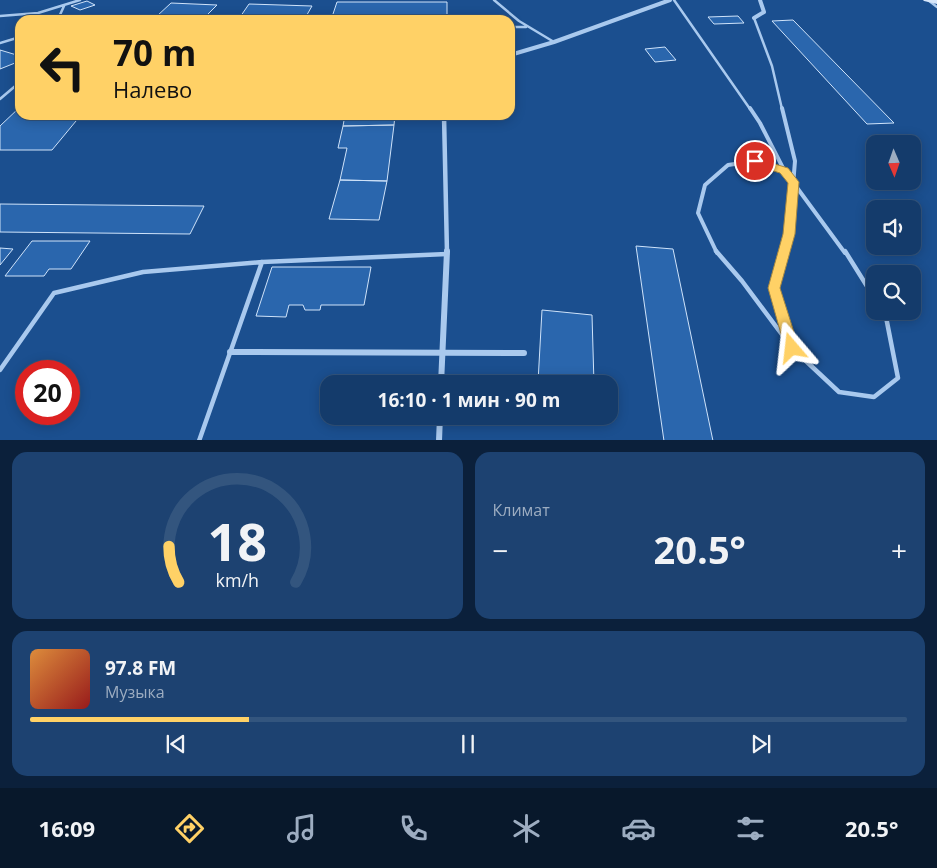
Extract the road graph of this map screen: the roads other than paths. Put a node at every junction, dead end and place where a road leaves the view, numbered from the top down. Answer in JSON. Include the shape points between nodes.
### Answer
{"nodes":[{"id":1,"x":80,"y":0,"type":"edge"},
{"id":2,"x":494,"y":0,"type":"edge"},
{"id":3,"x":670,"y":0,"type":"edge"},
{"id":4,"x":674,"y":0,"type":"edge"},
{"id":5,"x":760,"y":0,"type":"edge"},
{"id":6,"x":927,"y":0,"type":"edge"},
{"id":7,"x":937,"y":2,"type":"edge"},
{"id":8,"x":64,"y":6,"type":"junction"},
{"id":9,"x":937,"y":8,"type":"edge"},
{"id":10,"x":60,"y":15,"type":"edge"},
{"id":11,"x":513,"y":15,"type":"edge"},
{"id":12,"x":0,"y":16,"type":"edge"},
{"id":13,"x":515,"y":16,"type":"edge"},
{"id":14,"x":754,"y":18,"type":"joint"},
{"id":15,"x":515,"y":27,"type":"edge"},
{"id":16,"x":529,"y":27,"type":"junction"},
{"id":17,"x":15,"y":38,"type":"edge"},
{"id":18,"x":554,"y":42,"type":"junction"},
{"id":19,"x":0,"y":43,"type":"edge"},
{"id":20,"x":515,"y":54,"type":"edge"},
{"id":21,"x":15,"y":86,"type":"edge"},
{"id":22,"x":0,"y":99,"type":"edge"},
{"id":23,"x":444,"y":120,"type":"edge"},
{"id":24,"x":784,"y":170,"type":"junction"},
{"id":25,"x":793,"y":182,"type":"junction"},
{"id":26,"x":447,"y":254,"type":"junction"},
{"id":27,"x":262,"y":262,"type":"junction"},
{"id":28,"x":866,"y":284,"type":"edge"},
{"id":29,"x":887,"y":320,"type":"edge"},
{"id":30,"x":792,"y":348,"type":"junction"},
{"id":31,"x":230,"y":352,"type":"junction"},
{"id":32,"x":443,"y":352,"type":"junction"},
{"id":33,"x":524,"y":353,"type":"dead end"},
{"id":34,"x":0,"y":370,"type":"edge"},
{"id":35,"x":442,"y":375,"type":"edge"},
{"id":36,"x":440,"y":425,"type":"edge"},
{"id":37,"x":198,"y":440,"type":"edge"},
{"id":38,"x":439,"y":440,"type":"edge"}],
"edges":[{"from":1,"to":8,"type":"lane"},
{"from":2,"to":11,"type":"lane"},
{"from":3,"to":18,"type":"street"},
{"from":4,"to":24,"type":"lane","via":[[760,123]]},
{"from":5,"to":14,"type":"street","via":[[764,12]]},
{"from":6,"to":7,"type":"main road"},
{"from":6,"to":9,"type":"lane"},
{"from":8,"to":10,"type":"lane"},
{"from":8,"to":12,"type":"lane","via":[[38,13]]},
{"from":13,"to":16,"type":"lane"},
{"from":14,"to":25,"type":"lane","via":[[777,85],[795,161]]},
{"from":15,"to":16,"type":"lane"},
{"from":16,"to":18,"type":"lane"},
{"from":17,"to":19,"type":"lane"},
{"from":18,"to":20,"type":"street"},
{"from":21,"to":22,"type":"lane"},
{"from":23,"to":26,"type":"street"},
{"from":24,"to":25,"type":"lane"},
{"from":24,"to":30,"type":"lane","via":[[755,161],[728,165],[705,185],[698,213],[715,250]]},
{"from":25,"to":28,"type":"lane"},
{"from":25,"to":30,"type":"lane","via":[[789,234],[774,288]]},
{"from":26,"to":27,"type":"lane"},
{"from":26,"to":32,"type":"street"},
{"from":27,"to":31,"type":"lane"},
{"from":27,"to":34,"type":"lane","via":[[143,272],[54,293]]},
{"from":29,"to":30,"type":"lane","via":[[898,378],[874,397],[839,392]]},
{"from":31,"to":32,"type":"street"},
{"from":31,"to":37,"type":"lane"},
{"from":32,"to":33,"type":"street"},
{"from":32,"to":35,"type":"street"},
{"from":36,"to":38,"type":"street"}]}
